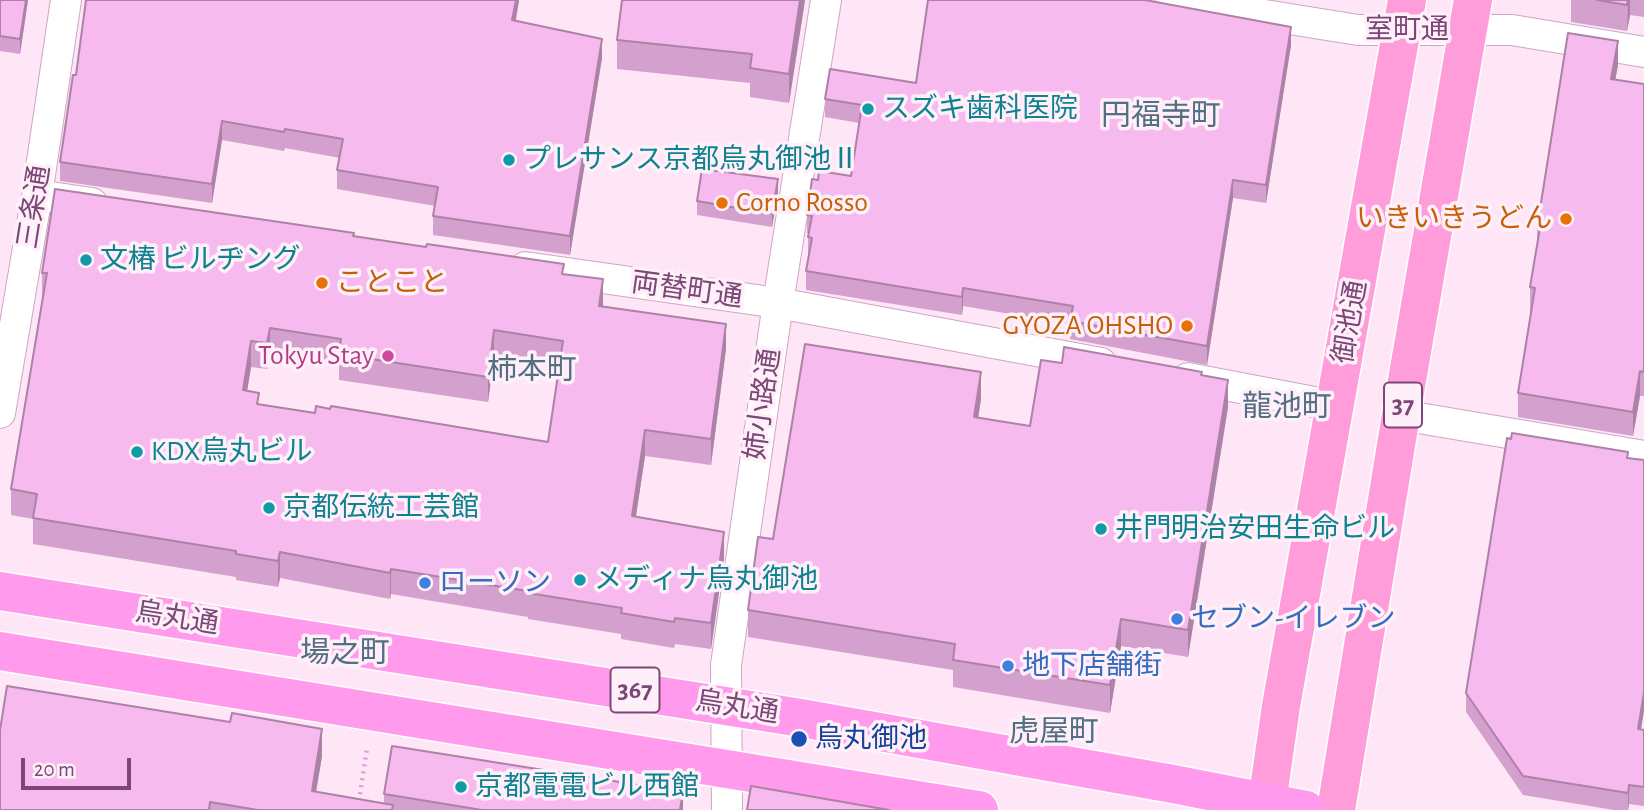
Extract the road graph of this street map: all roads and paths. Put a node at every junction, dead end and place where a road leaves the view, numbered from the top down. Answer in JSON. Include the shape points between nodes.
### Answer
{"nodes":[{"id":1,"x":66,"y":0,"type":"edge"},
{"id":2,"x":827,"y":0,"type":"edge"},
{"id":3,"x":1171,"y":0,"type":"edge"},
{"id":4,"x":1404,"y":15,"type":"edge"},
{"id":5,"x":1471,"y":15,"type":"edge"},
{"id":6,"x":1644,"y":52,"type":"edge"},
{"id":7,"x":37,"y":195,"type":"junction"},
{"id":8,"x":119,"y":207,"type":"edge"},
{"id":9,"x":503,"y":263,"type":"edge"},
{"id":10,"x":778,"y":303,"type":"junction"},
{"id":11,"x":1335,"y":406,"type":"junction"},
{"id":12,"x":0,"y":413,"type":"edge"},
{"id":13,"x":1401,"y":415,"type":"junction"},
{"id":14,"x":1644,"y":456,"type":"edge"},
{"id":15,"x":0,"y":591,"type":"edge"},
{"id":16,"x":0,"y":651,"type":"edge"},
{"id":17,"x":727,"y":705,"type":"junction"},
{"id":18,"x":368,"y":744,"type":"dead end"},
{"id":19,"x":727,"y":768,"type":"junction"},
{"id":20,"x":359,"y":801,"type":"edge"},
{"id":21,"x":1267,"y":806,"type":"edge"},
{"id":22,"x":727,"y":810,"type":"edge"},
{"id":23,"x":979,"y":810,"type":"edge"},
{"id":24,"x":1306,"y":810,"type":"edge"},
{"id":25,"x":1336,"y":810,"type":"edge"}],
"edges":[{"from":1,"to":7,"type":"street","name":"三条通"},
{"from":2,"to":10,"type":"street","name":"姉小路通"},
{"from":3,"to":4,"type":"street","name":"室町通","via":[[1358,30]]},
{"from":4,"to":5,"type":"street","name":"室町通"},
{"from":4,"to":11,"type":"main road","name":"御池通"},
{"from":5,"to":6,"type":"street","name":"室町通","via":[[1512,30]]},
{"from":5,"to":13,"type":"main road","number":"37"},
{"from":7,"to":8,"type":"street"},
{"from":7,"to":12,"type":"street","name":"三条通"},
{"from":9,"to":10,"type":"street","name":"両替町通"},
{"from":10,"to":11,"type":"street","name":"両替町通"},
{"from":10,"to":17,"type":"street","name":"姉小路通","via":[[726,665]]},
{"from":11,"to":21,"type":"main road","name":"御池通"},
{"from":13,"to":14,"type":"street"},
{"from":13,"to":25,"type":"main road","number":"37"},
{"from":15,"to":17,"type":"highway","name":"烏丸通","number":"367"},
{"from":16,"to":19,"type":"highway","number":"367"},
{"from":17,"to":19,"type":"street","name":"姉小路通"},
{"from":17,"to":21,"type":"highway","name":"烏丸通","number":"367"},
{"from":18,"to":20,"type":"path"},
{"from":19,"to":22,"type":"street","name":"姉小路通"},
{"from":19,"to":23,"type":"highway","number":"367"},
{"from":21,"to":24,"type":"highway","name":"烏丸通","number":"367"}]}
